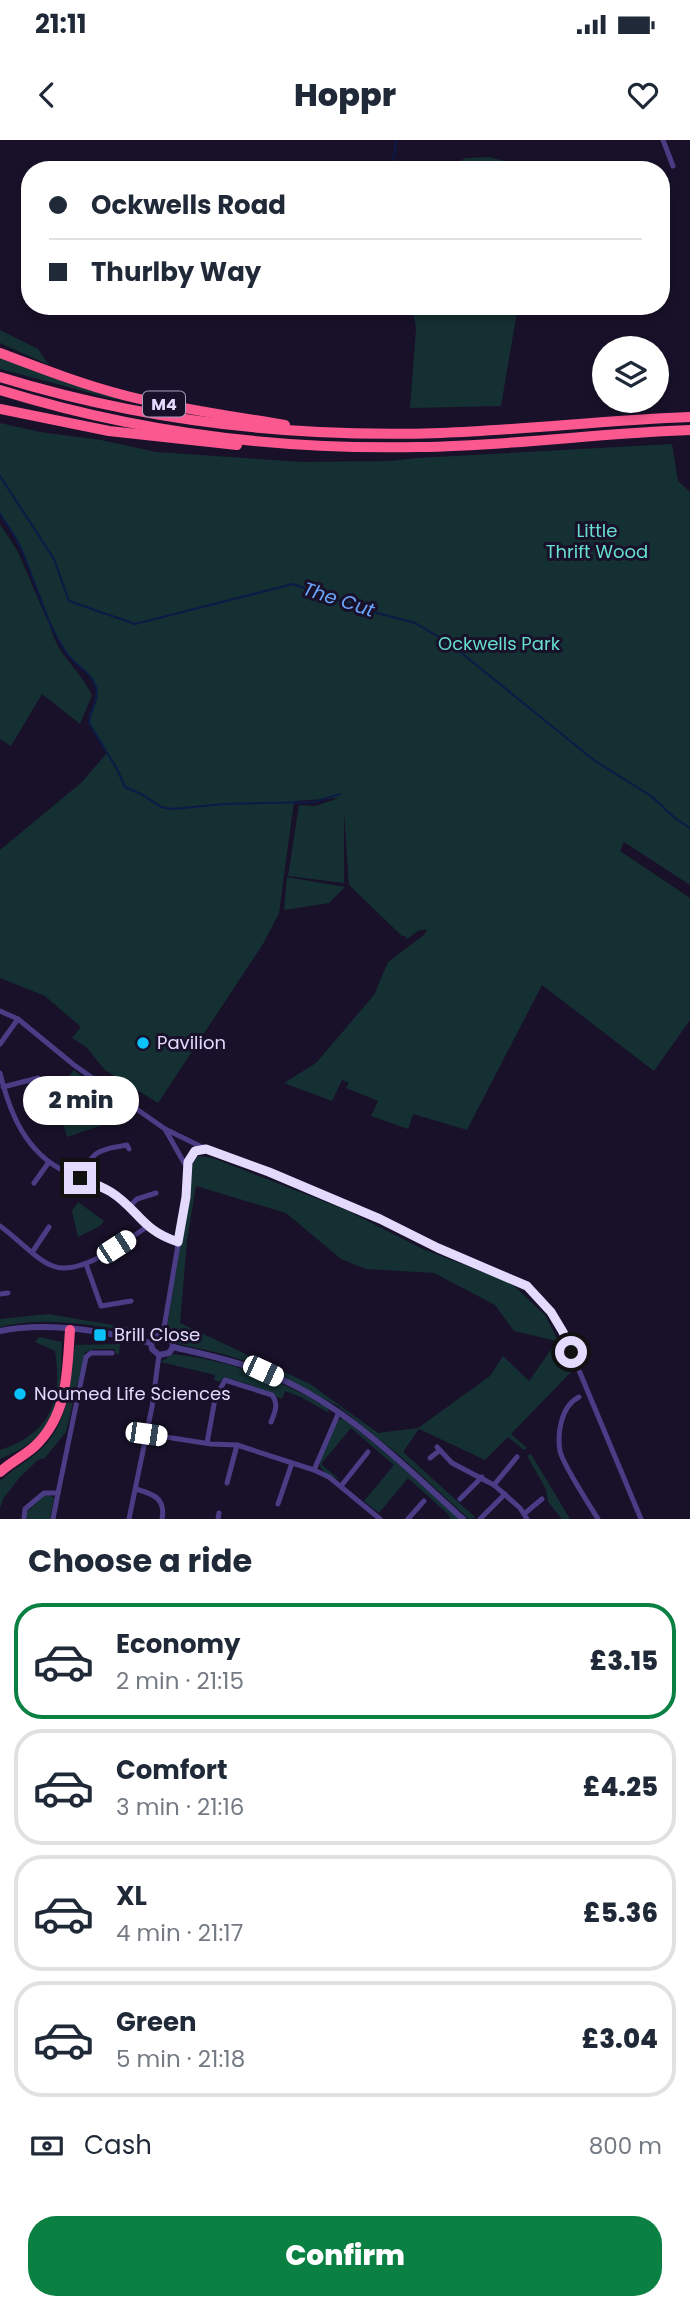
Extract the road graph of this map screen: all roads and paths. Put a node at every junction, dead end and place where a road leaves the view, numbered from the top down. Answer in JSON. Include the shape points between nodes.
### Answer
{"nodes":[{"id":1,"x":663,"y":140,"type":"edge"},
{"id":2,"x":673,"y":166,"type":"dead end"},
{"id":3,"x":0,"y":353,"type":"edge"},
{"id":4,"x":0,"y":377,"type":"edge"},
{"id":5,"x":0,"y":390,"type":"edge"},
{"id":6,"x":0,"y":409,"type":"edge"},
{"id":7,"x":690,"y":417,"type":"edge"},
{"id":8,"x":690,"y":430,"type":"edge"},
{"id":9,"x":334,"y":433,"type":"junction"},
{"id":10,"x":273,"y":444,"type":"junction"},
{"id":11,"x":0,"y":1011,"type":"edge"},
{"id":12,"x":18,"y":1019,"type":"junction"},
{"id":13,"x":0,"y":1044,"type":"edge"},
{"id":14,"x":0,"y":1073,"type":"edge"},
{"id":15,"x":38,"y":1078,"type":"dead end"},
{"id":16,"x":3,"y":1087,"type":"junction"},
{"id":17,"x":9,"y":1107,"type":"junction"},
{"id":18,"x":0,"y":1109,"type":"edge"},
{"id":19,"x":165,"y":1129,"type":"junction"},
{"id":20,"x":129,"y":1149,"type":"dead end"},
{"id":21,"x":206,"y":1149,"type":"junction"},
{"id":22,"x":49,"y":1162,"type":"junction"},
{"id":23,"x":187,"y":1168,"type":"junction"},
{"id":24,"x":80,"y":1178,"type":"junction"},
{"id":25,"x":34,"y":1183,"type":"dead end"},
{"id":26,"x":156,"y":1194,"type":"dead end"},
{"id":27,"x":128,"y":1208,"type":"junction"},
{"id":28,"x":0,"y":1226,"type":"edge"},
{"id":29,"x":49,"y":1227,"type":"dead end"},
{"id":30,"x":147,"y":1227,"type":"junction"},
{"id":31,"x":178,"y":1242,"type":"junction"},
{"id":32,"x":33,"y":1251,"type":"junction"},
{"id":33,"x":86,"y":1264,"type":"junction"},
{"id":34,"x":8,"y":1293,"type":"dead end"},
{"id":35,"x":0,"y":1294,"type":"edge"},
{"id":36,"x":131,"y":1301,"type":"dead end"},
{"id":37,"x":70,"y":1330,"type":"junction"},
{"id":38,"x":0,"y":1331,"type":"edge"},
{"id":39,"x":163,"y":1334,"type":"junction"},
{"id":40,"x":151,"y":1343,"type":"junction"},
{"id":41,"x":173,"y":1347,"type":"junction"},
{"id":42,"x":112,"y":1353,"type":"dead end"},
{"id":43,"x":159,"y":1355,"type":"junction"},
{"id":44,"x":574,"y":1397,"type":"dead end"},
{"id":45,"x":339,"y":1412,"type":"junction"},
{"id":46,"x":271,"y":1422,"type":"dead end"},
{"id":47,"x":146,"y":1434,"type":"junction"},
{"id":48,"x":207,"y":1443,"type":"junction"},
{"id":49,"x":237,"y":1445,"type":"junction"},
{"id":50,"x":368,"y":1452,"type":"dead end"},
{"id":51,"x":517,"y":1457,"type":"dead end"},
{"id":52,"x":430,"y":1458,"type":"dead end"},
{"id":53,"x":16,"y":1460,"type":"junction"},
{"id":54,"x":0,"y":1463,"type":"edge"},
{"id":55,"x":292,"y":1463,"type":"junction"},
{"id":56,"x":314,"y":1470,"type":"junction"},
{"id":57,"x":0,"y":1472,"type":"edge"},
{"id":58,"x":482,"y":1477,"type":"junction"},
{"id":59,"x":227,"y":1483,"type":"dead end"},
{"id":60,"x":494,"y":1485,"type":"junction"},
{"id":61,"x":341,"y":1486,"type":"junction"},
{"id":62,"x":136,"y":1489,"type":"junction"},
{"id":63,"x":58,"y":1493,"type":"junction"},
{"id":64,"x":505,"y":1494,"type":"junction"},
{"id":65,"x":460,"y":1499,"type":"dead end"},
{"id":66,"x":542,"y":1499,"type":"dead end"},
{"id":67,"x":424,"y":1501,"type":"dead end"},
{"id":68,"x":278,"y":1504,"type":"dead end"},
{"id":69,"x":525,"y":1516,"type":"edge"},
{"id":70,"x":24,"y":1519,"type":"edge"},
{"id":71,"x":53,"y":1519,"type":"edge"},
{"id":72,"x":129,"y":1519,"type":"edge"},
{"id":73,"x":162,"y":1519,"type":"edge"},
{"id":74,"x":380,"y":1519,"type":"edge"},
{"id":75,"x":408,"y":1519,"type":"edge"},
{"id":76,"x":463,"y":1519,"type":"edge"},
{"id":77,"x":480,"y":1519,"type":"edge"},
{"id":78,"x":598,"y":1519,"type":"edge"},
{"id":79,"x":641,"y":1519,"type":"edge"}],
"edges":[{"from":1,"to":2,"type":"street"},
{"from":3,"to":9,"type":"highway","number":"M4","via":[[149,401]]},
{"from":4,"to":9,"type":"highway","number":"M4","via":[[169,417]]},
{"from":5,"to":10,"type":"highway","number":"M4","via":[[126,421]]},
{"from":6,"to":10,"type":"highway","number":"M4","via":[[124,433],[232,445]]},
{"from":7,"to":9,"type":"highway","number":"M4","via":[[443,433]]},
{"from":8,"to":10,"type":"highway","number":"M4","via":[[434,447]]},
{"from":11,"to":12,"type":"street"},
{"from":12,"to":13,"type":"street"},
{"from":12,"to":19,"type":"street"},
{"from":14,"to":16,"type":"street"},
{"from":15,"to":16,"type":"street"},
{"from":16,"to":17,"type":"street"},
{"from":17,"to":18,"type":"street"},
{"from":17,"to":22,"type":"street","via":[[35,1151]]},
{"from":19,"to":21,"type":"street"},
{"from":19,"to":23,"type":"street"},
{"from":20,"to":24,"type":"street","via":[[127,1144],[97,1151]]},
{"from":21,"to":23,"type":"street","via":[[195,1151]]},
{"from":21,"to":79,"type":"street","via":[[380,1219],[527,1286],[563,1332]]},
{"from":22,"to":24,"type":"street"},
{"from":22,"to":25,"type":"street"},
{"from":23,"to":31,"type":"street"},
{"from":24,"to":27,"type":"street","via":[[112,1193]]},
{"from":26,"to":27,"type":"street","via":[[137,1199]]},
{"from":27,"to":30,"type":"street"},
{"from":28,"to":32,"type":"street"},
{"from":29,"to":32,"type":"street"},
{"from":30,"to":31,"type":"street"},
{"from":30,"to":33,"type":"street"},
{"from":31,"to":39,"type":"street"},
{"from":32,"to":33,"type":"street","via":[[55,1267]]},
{"from":33,"to":36,"type":"street","via":[[101,1306]]},
{"from":34,"to":35,"type":"street"},
{"from":37,"to":38,"type":"street"},
{"from":37,"to":40,"type":"street","via":[[111,1333]]},
{"from":37,"to":53,"type":"highway","via":[[59,1413],[40,1440]]},
{"from":39,"to":40,"type":"street"},
{"from":39,"to":41,"type":"street"},
{"from":40,"to":43,"type":"street"},
{"from":41,"to":43,"type":"street"},
{"from":41,"to":45,"type":"street","via":[[263,1371]]},
{"from":42,"to":63,"type":"street","via":[[86,1357]]},
{"from":43,"to":47,"type":"street"},
{"from":44,"to":78,"type":"street","via":[[562,1419],[561,1452]]},
{"from":45,"to":56,"type":"street"},
{"from":45,"to":76,"type":"street"},
{"from":46,"to":48,"type":"street","via":[[276,1407],[272,1395],[225,1380],[215,1399]]},
{"from":47,"to":48,"type":"street"},
{"from":47,"to":62,"type":"street"},
{"from":48,"to":49,"type":"street"},
{"from":49,"to":55,"type":"street"},
{"from":49,"to":59,"type":"street"},
{"from":50,"to":61,"type":"street"},
{"from":51,"to":60,"type":"street"},
{"from":52,"to":58,"type":"street","via":[[439,1448],[461,1468]]},
{"from":53,"to":54,"type":"highway"},
{"from":53,"to":57,"type":"highway"},
{"from":55,"to":56,"type":"street"},
{"from":55,"to":68,"type":"street"},
{"from":56,"to":61,"type":"street"},
{"from":58,"to":60,"type":"street"},
{"from":58,"to":65,"type":"street"},
{"from":60,"to":64,"type":"street"},
{"from":61,"to":74,"type":"street"},
{"from":62,"to":72,"type":"street"},
{"from":62,"to":73,"type":"street","via":[[162,1502]]},
{"from":63,"to":70,"type":"street","via":[[44,1493],[25,1509]]},
{"from":63,"to":71,"type":"street"},
{"from":64,"to":69,"type":"street"},
{"from":64,"to":77,"type":"street"},
{"from":66,"to":69,"type":"street"},
{"from":67,"to":75,"type":"street"}]}
